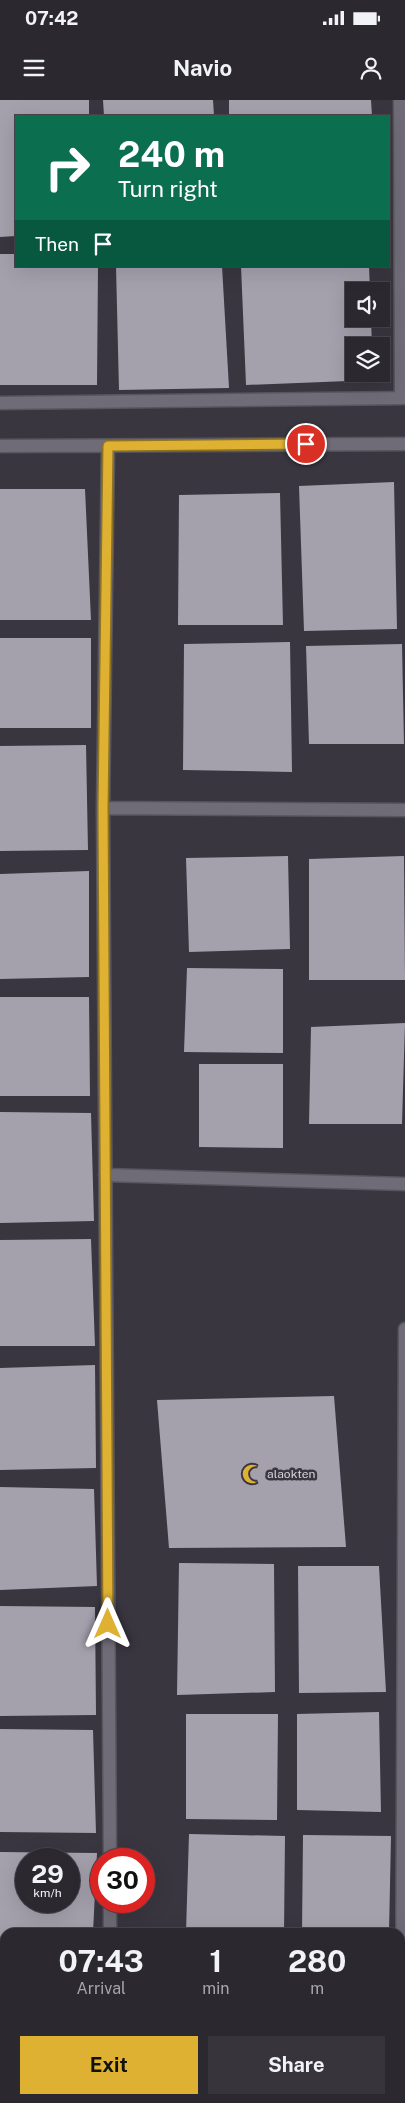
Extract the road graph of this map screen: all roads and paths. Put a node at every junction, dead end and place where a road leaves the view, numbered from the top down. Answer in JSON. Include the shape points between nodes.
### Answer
{"nodes":[{"id":1,"x":400,"y":100,"type":"edge"},
{"id":2,"x":403,"y":398,"type":"edge"},
{"id":3,"x":0,"y":403,"type":"edge"},
{"id":4,"x":405,"y":444,"type":"edge"},
{"id":5,"x":0,"y":446,"type":"edge"},
{"id":6,"x":108,"y":446,"type":"junction"},
{"id":7,"x":103,"y":808,"type":"junction"},
{"id":8,"x":405,"y":810,"type":"edge"},
{"id":9,"x":105,"y":1175,"type":"junction"},
{"id":10,"x":405,"y":1184,"type":"edge"},
{"id":11,"x":405,"y":1329,"type":"edge"},
{"id":12,"x":110,"y":1848,"type":"edge"},
{"id":13,"x":110,"y":1913,"type":"edge"},
{"id":14,"x":110,"y":1928,"type":"edge"},
{"id":15,"x":402,"y":1928,"type":"edge"}],
"edges":[{"from":1,"to":2,"type":"street"},
{"from":2,"to":3,"type":"street"},
{"from":4,"to":6,"type":"street"},
{"from":5,"to":6,"type":"street"},
{"from":6,"to":7,"type":"street"},
{"from":7,"to":8,"type":"street"},
{"from":7,"to":9,"type":"street"},
{"from":9,"to":10,"type":"street"},
{"from":9,"to":12,"type":"street"},
{"from":11,"to":15,"type":"street"},
{"from":13,"to":14,"type":"street"}]}
